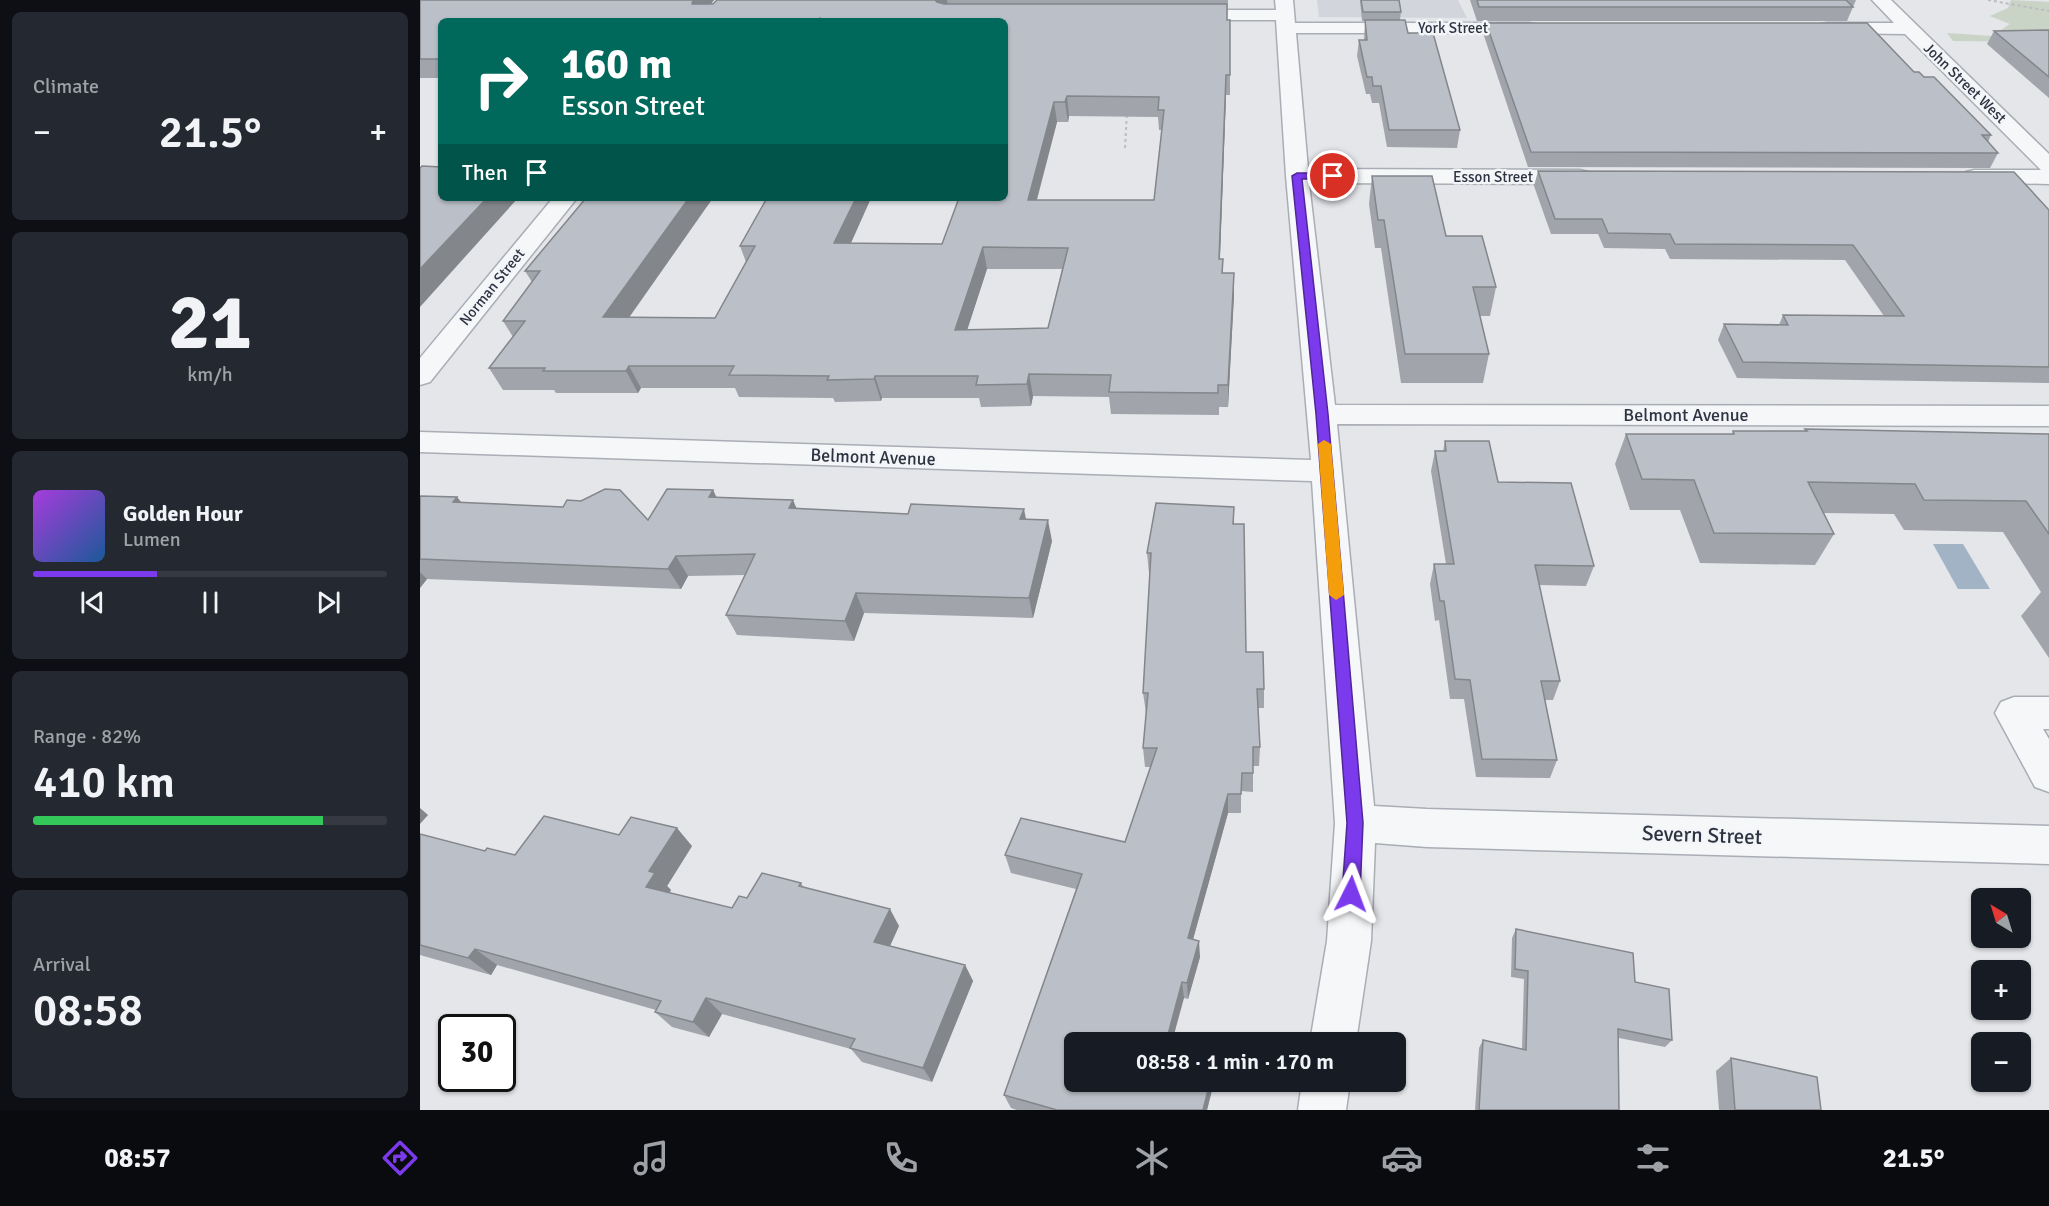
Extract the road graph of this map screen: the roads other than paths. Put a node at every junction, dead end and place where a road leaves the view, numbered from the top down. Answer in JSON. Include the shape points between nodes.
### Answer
{"nodes":[{"id":1,"x":1881,"y":0,"type":"edge"},
{"id":2,"x":1284,"y":14,"type":"edge"},
{"id":3,"x":1168,"y":15,"type":"edge"},
{"id":4,"x":1552,"y":28,"type":"edge"},
{"id":5,"x":1804,"y":28,"type":"edge"},
{"id":6,"x":1909,"y":29,"type":"junction"},
{"id":7,"x":2049,"y":166,"type":"edge"},
{"id":8,"x":1297,"y":176,"type":"junction"},
{"id":9,"x":1601,"y":177,"type":"edge"},
{"id":10,"x":1959,"y":177,"type":"edge"},
{"id":11,"x":2049,"y":177,"type":"edge"},
{"id":12,"x":563,"y":201,"type":"edge"},
{"id":13,"x":420,"y":376,"type":"edge"},
{"id":14,"x":1322,"y":414,"type":"junction"},
{"id":15,"x":2049,"y":416,"type":"edge"},
{"id":16,"x":420,"y":442,"type":"edge"},
{"id":17,"x":1326,"y":471,"type":"junction"},
{"id":18,"x":2031,"y":713,"type":"edge"},
{"id":19,"x":2049,"y":775,"type":"edge"},
{"id":20,"x":1355,"y":823,"type":"junction"},
{"id":21,"x":2049,"y":845,"type":"edge"},
{"id":22,"x":1335,"y":1032,"type":"edge"},
{"id":23,"x":1325,"y":1092,"type":"edge"},
{"id":24,"x":1322,"y":1110,"type":"edge"}],
"edges":[{"from":1,"to":6,"type":"street","name":"John Street West"},
{"from":2,"to":3,"type":"street","name":"York Street"},
{"from":2,"to":4,"type":"street","name":"York Street"},
{"from":2,"to":8,"type":"street"},
{"from":5,"to":6,"type":"street"},
{"from":6,"to":7,"type":"street","name":"John Street West"},
{"from":8,"to":9,"type":"street","name":"Esson Street"},
{"from":8,"to":14,"type":"street"},
{"from":10,"to":11,"type":"street"},
{"from":12,"to":13,"type":"street","name":"Norman Street"},
{"from":14,"to":15,"type":"street","name":"Belmont Avenue"},
{"from":14,"to":17,"type":"street"},
{"from":16,"to":17,"type":"street","name":"Belmont Avenue"},
{"from":17,"to":20,"type":"street"},
{"from":18,"to":19,"type":"street"},
{"from":20,"to":21,"type":"street","name":"Severn Street"},
{"from":20,"to":22,"type":"street","via":[[1349,941]]},
{"from":23,"to":24,"type":"street"}]}
